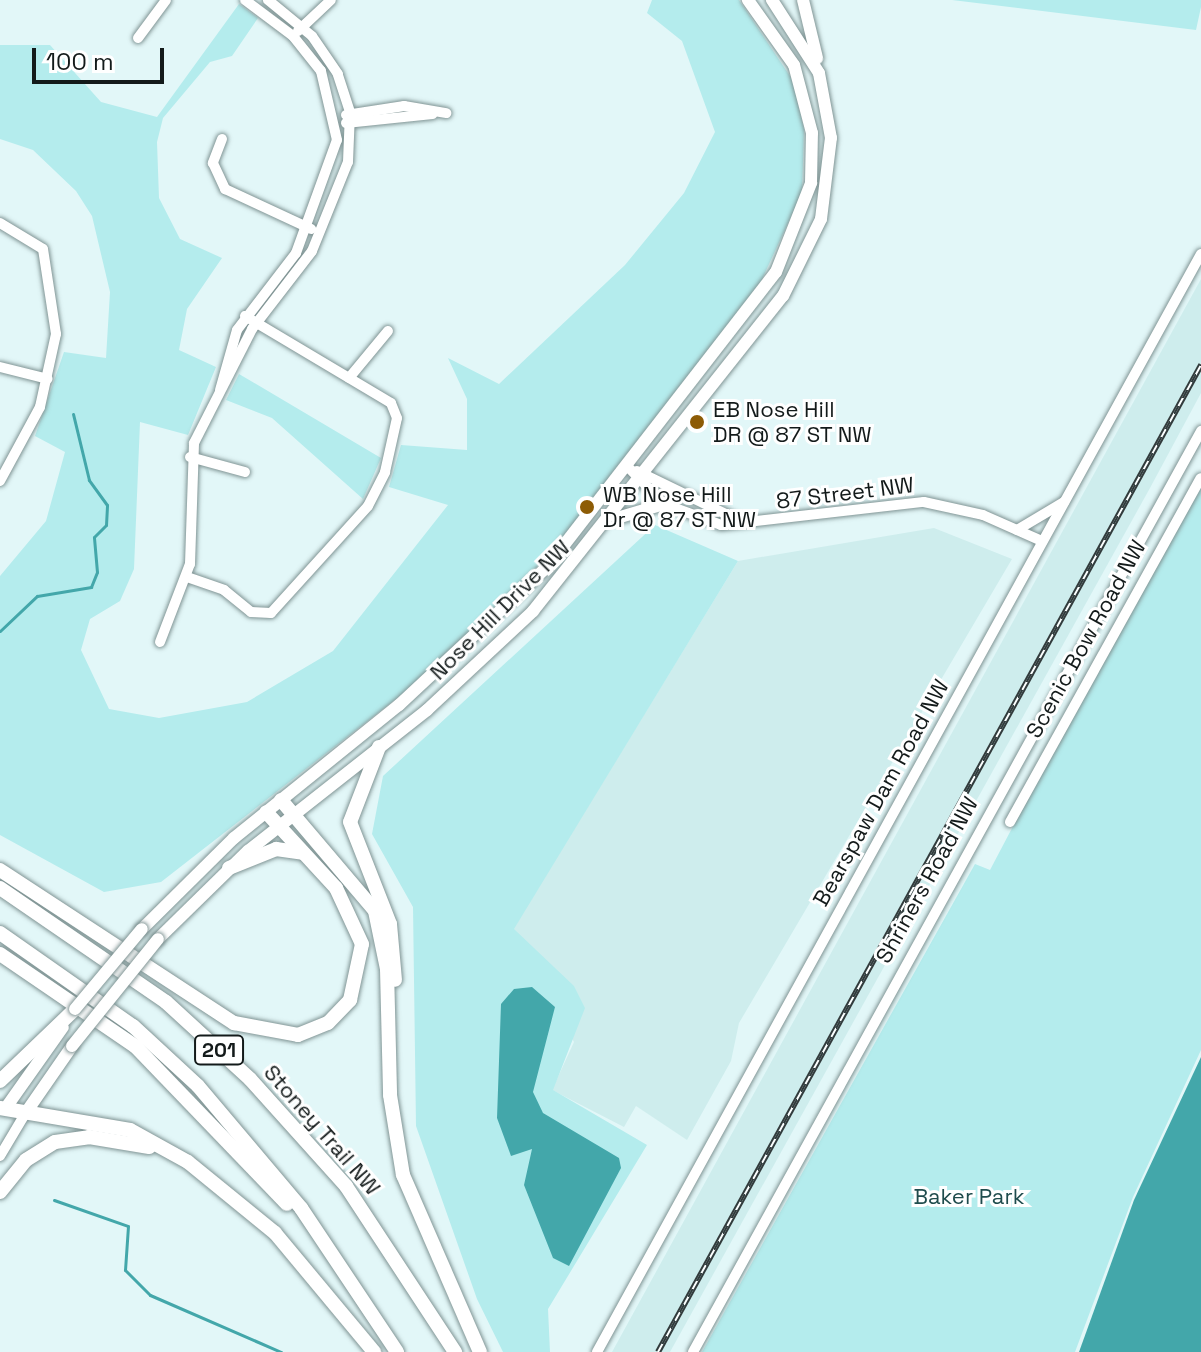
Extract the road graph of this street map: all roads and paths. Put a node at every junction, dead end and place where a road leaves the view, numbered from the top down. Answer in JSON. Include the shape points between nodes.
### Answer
{"nodes":[{"id":1,"x":166,"y":0,"type":"edge"},
{"id":2,"x":245,"y":0,"type":"edge"},
{"id":3,"x":268,"y":0,"type":"edge"},
{"id":4,"x":331,"y":0,"type":"edge"},
{"id":5,"x":748,"y":0,"type":"edge"},
{"id":6,"x":772,"y":0,"type":"edge"},
{"id":7,"x":803,"y":0,"type":"edge"},
{"id":8,"x":303,"y":27,"type":"junction"},
{"id":9,"x":293,"y":36,"type":"junction"},
{"id":10,"x":138,"y":38,"type":"dead end"},
{"id":11,"x":819,"y":73,"type":"junction"},
{"id":12,"x":350,"y":112,"type":"junction"},
{"id":13,"x":337,"y":119,"type":"junction"},
{"id":14,"x":351,"y":125,"type":"junction"},
{"id":15,"x":222,"y":139,"type":"dead end"},
{"id":16,"x":0,"y":223,"type":"edge"},
{"id":17,"x":307,"y":227,"type":"junction"},
{"id":18,"x":320,"y":233,"type":"junction"},
{"id":19,"x":1201,"y":254,"type":"edge"},
{"id":20,"x":245,"y":316,"type":"junction"},
{"id":21,"x":256,"y":322,"type":"junction"},
{"id":22,"x":388,"y":331,"type":"dead end"},
{"id":23,"x":0,"y":367,"type":"edge"},
{"id":24,"x":349,"y":378,"type":"junction"},
{"id":25,"x":48,"y":379,"type":"junction"},
{"id":26,"x":220,"y":390,"type":"junction"},
{"id":27,"x":1201,"y":431,"type":"edge"},
{"id":28,"x":190,"y":457,"type":"junction"},
{"id":29,"x":630,"y":469,"type":"junction"},
{"id":30,"x":245,"y":472,"type":"dead end"},
{"id":31,"x":647,"y":473,"type":"junction"},
{"id":32,"x":1201,"y":478,"type":"edge"},
{"id":33,"x":0,"y":481,"type":"edge"},
{"id":34,"x":638,"y":484,"type":"junction"},
{"id":35,"x":1065,"y":501,"type":"junction"},
{"id":36,"x":664,"y":504,"type":"junction"},
{"id":37,"x":611,"y":522,"type":"junction"},
{"id":38,"x":742,"y":522,"type":"junction"},
{"id":39,"x":1017,"y":530,"type":"junction"},
{"id":40,"x":1042,"y":541,"type":"junction"},
{"id":41,"x":187,"y":577,"type":"junction"},
{"id":42,"x":160,"y":642,"type":"dead end"},
{"id":43,"x":379,"y":747,"type":"junction"},
{"id":44,"x":281,"y":800,"type":"junction"},
{"id":45,"x":266,"y":812,"type":"junction"},
{"id":46,"x":294,"y":814,"type":"junction"},
{"id":47,"x":1010,"y":822,"type":"dead end"},
{"id":48,"x":279,"y":826,"type":"junction"},
{"id":49,"x":304,"y":853,"type":"junction"},
{"id":50,"x":229,"y":868,"type":"junction"},
{"id":51,"x":0,"y":870,"type":"edge"},
{"id":52,"x":0,"y":888,"type":"edge"},
{"id":53,"x":0,"y":933,"type":"edge"},
{"id":54,"x":0,"y":954,"type":"edge"},
{"id":55,"x":75,"y":1009,"type":"joint"},
{"id":56,"x":55,"y":1032,"type":"junction"},
{"id":57,"x":387,"y":1040,"type":"junction"},
{"id":58,"x":0,"y":1081,"type":"edge"},
{"id":59,"x":2,"y":1112,"type":"edge"},
{"id":60,"x":25,"y":1114,"type":"junction"},
{"id":61,"x":0,"y":1156,"type":"edge"},
{"id":62,"x":188,"y":1162,"type":"junction"},
{"id":63,"x":0,"y":1192,"type":"edge"},
{"id":64,"x":328,"y":1245,"type":"junction"},
{"id":65,"x":374,"y":1352,"type":"edge"},
{"id":66,"x":397,"y":1352,"type":"edge"},
{"id":67,"x":455,"y":1352,"type":"edge"},
{"id":68,"x":480,"y":1352,"type":"edge"},
{"id":69,"x":597,"y":1352,"type":"edge"},
{"id":70,"x":693,"y":1352,"type":"edge"}],
"edges":[{"from":1,"to":10,"type":"street"},
{"from":2,"to":9,"type":"street"},
{"from":3,"to":8,"type":"street"},
{"from":4,"to":8,"type":"street"},
{"from":5,"to":29,"type":"main road","name":"Nose Hill Drive NW","via":[[781,40],[804,91],[811,183],[776,272]]},
{"from":6,"to":11,"type":"main road","name":"Nose Hill Drive NW"},
{"from":7,"to":11,"type":"main road"},
{"from":8,"to":9,"type":"street"},
{"from":8,"to":12,"type":"street","via":[[329,58]]},
{"from":9,"to":13,"type":"street","via":[[321,71]]},
{"from":11,"to":31,"type":"main road","name":"Nose Hill Drive NW","via":[[831,138],[829,178],[809,251]]},
{"from":12,"to":13,"type":"street"},
{"from":12,"to":14,"type":"street"},
{"from":12,"to":14,"type":"street","via":[[404,106],[446,113]]},
{"from":13,"to":14,"type":"street"},
{"from":13,"to":17,"type":"street","via":[[335,160]]},
{"from":14,"to":18,"type":"street","via":[[345,174]]},
{"from":15,"to":17,"type":"street","via":[[213,163],[225,189]]},
{"from":16,"to":25,"type":"street","via":[[34,239],[45,254],[56,334]]},
{"from":17,"to":18,"type":"street"},
{"from":17,"to":20,"type":"street"},
{"from":18,"to":21,"type":"street"},
{"from":19,"to":35,"type":"street","name":"Bearspaw Dam Road NW"},
{"from":20,"to":21,"type":"street"},
{"from":20,"to":26,"type":"street"},
{"from":21,"to":24,"type":"street"},
{"from":21,"to":26,"type":"street"},
{"from":22,"to":24,"type":"street"},
{"from":23,"to":25,"type":"street"},
{"from":24,"to":41,"type":"street","via":[[388,400],[397,414],[382,481],[359,518],[304,585],[267,615]]},
{"from":25,"to":33,"type":"street"},
{"from":26,"to":28,"type":"street"},
{"from":27,"to":70,"type":"street","name":"Shriners Road NW"},
{"from":28,"to":30,"type":"street"},
{"from":28,"to":41,"type":"street"},
{"from":29,"to":31,"type":"street"},
{"from":29,"to":34,"type":"street","name":"87 Street NW"},
{"from":29,"to":44,"type":"main road","name":"Nose Hill Drive NW","via":[[505,609]]},
{"from":31,"to":34,"type":"main road","name":"Nose Hill Drive NW"},
{"from":31,"to":38,"type":"street"},
{"from":32,"to":47,"type":"street","name":"Scenic Bow Road NW"},
{"from":34,"to":36,"type":"street","name":"87 Street NW"},
{"from":34,"to":37,"type":"main road","name":"Nose Hill Drive NW"},
{"from":35,"to":39,"type":"street"},
{"from":35,"to":40,"type":"street","name":"Bearspaw Dam Road NW"},
{"from":36,"to":37,"type":"main road","via":[[637,506]]},
{"from":36,"to":38,"type":"street","name":"87 Street NW","via":[[703,521]]},
{"from":37,"to":43,"type":"main road","name":"Nose Hill Drive NW","via":[[499,645]]},
{"from":38,"to":39,"type":"street","name":"87 Street NW","via":[[924,502]]},
{"from":39,"to":40,"type":"street","name":"87 Street NW"},
{"from":40,"to":69,"type":"street","name":"Bearspaw Dam Road NW"},
{"from":41,"to":42,"type":"street"},
{"from":43,"to":46,"type":"main road","name":"Nose Hill Drive NW"},
{"from":43,"to":57,"type":"highway","via":[[350,822],[395,948]]},
{"from":44,"to":45,"type":"main road","name":"Nose Hill Drive NW"},
{"from":44,"to":46,"type":"highway"},
{"from":45,"to":48,"type":"highway"},
{"from":45,"to":55,"type":"main road","name":"Nose Hill Drive NW","bridge":true,"via":[[142,929]]},
{"from":46,"to":48,"type":"main road","name":"Nose Hill Drive NW"},
{"from":46,"to":57,"type":"highway","via":[[375,911],[387,969]]},
{"from":48,"to":49,"type":"highway"},
{"from":48,"to":50,"type":"main road","name":"Nose Hill Drive NW"},
{"from":49,"to":50,"type":"highway","via":[[276,849]]},
{"from":49,"to":51,"type":"highway","via":[[350,909],[363,958],[342,1011],[313,1031],[284,1037],[212,1011]]},
{"from":50,"to":60,"type":"main road","name":"Nose Hill Drive NW","bridge":true,"via":[[158,939]]},
{"from":52,"to":67,"type":"highway","name":"Stoney Trail NW","number":"201","via":[[166,1002],[250,1079],[346,1186]]},
{"from":53,"to":64,"type":"highway","number":"201","via":[[133,1026],[198,1086]]},
{"from":54,"to":64,"type":"highway","via":[[135,1046]]},
{"from":55,"to":56,"type":"highway"},
{"from":56,"to":58,"type":"highway"},
{"from":56,"to":59,"type":"main road"},
{"from":57,"to":68,"type":"highway","via":[[403,1175]]},
{"from":59,"to":60,"type":"highway"},
{"from":60,"to":61,"type":"street","name":"Nose Hill Drive NW"},
{"from":60,"to":62,"type":"highway","via":[[130,1130]]},
{"from":62,"to":63,"type":"highway","via":[[134,1142],[73,1138],[26,1160]]},
{"from":62,"to":65,"type":"highway","via":[[275,1233]]},
{"from":64,"to":66,"type":"highway","number":"201"}]}
